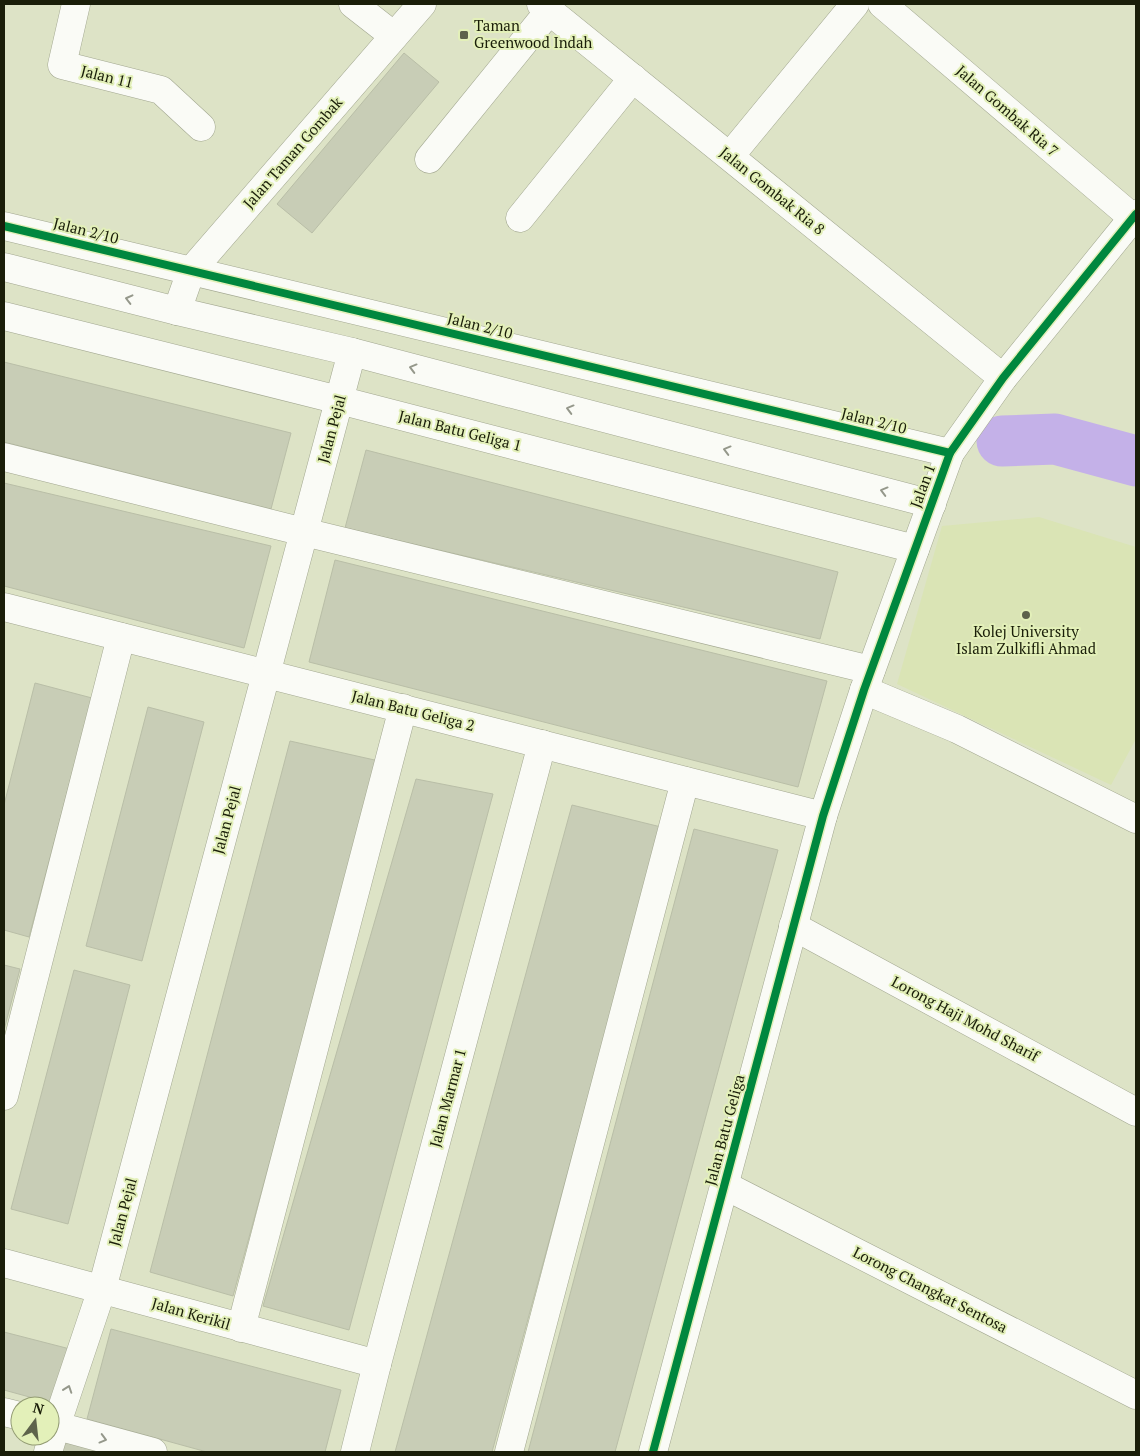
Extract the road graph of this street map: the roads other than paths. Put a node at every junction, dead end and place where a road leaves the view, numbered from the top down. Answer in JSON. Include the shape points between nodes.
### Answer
{"nodes":[{"id":1,"x":76,"y":4,"type":"edge"},
{"id":2,"x":353,"y":4,"type":"edge"},
{"id":3,"x":422,"y":4,"type":"edge"},
{"id":4,"x":855,"y":4,"type":"edge"},
{"id":5,"x":886,"y":5,"type":"edge"},
{"id":6,"x":546,"y":7,"type":"edge"},
{"id":7,"x":394,"y":36,"type":"junction"},
{"id":8,"x":634,"y":78,"type":"junction"},
{"id":9,"x":201,"y":127,"type":"dead end"},
{"id":10,"x":730,"y":156,"type":"junction"},
{"id":11,"x":429,"y":159,"type":"dead end"},
{"id":12,"x":1134,"y":216,"type":"edge"},
{"id":13,"x":520,"y":218,"type":"dead end"},
{"id":14,"x":4,"y":226,"type":"edge"},
{"id":15,"x":4,"y":267,"type":"edge"},
{"id":16,"x":191,"y":271,"type":"junction"},
{"id":17,"x":176,"y":311,"type":"junction"},
{"id":18,"x":4,"y":316,"type":"edge"},
{"id":19,"x":352,"y":352,"type":"junction"},
{"id":20,"x":1003,"y":378,"type":"junction"},
{"id":21,"x":340,"y":400,"type":"junction"},
{"id":22,"x":950,"y":453,"type":"junction"},
{"id":23,"x":4,"y":457,"type":"edge"},
{"id":24,"x":932,"y":504,"type":"junction"},
{"id":25,"x":304,"y":532,"type":"junction"},
{"id":26,"x":915,"y":549,"type":"junction"},
{"id":27,"x":4,"y":607,"type":"edge"},
{"id":28,"x":121,"y":637,"type":"junction"},
{"id":29,"x":266,"y":674,"type":"junction"},
{"id":30,"x":868,"y":680,"type":"junction"},
{"id":31,"x":402,"y":708,"type":"junction"},
{"id":32,"x":542,"y":744,"type":"junction"},
{"id":33,"x":685,"y":781,"type":"junction"},
{"id":34,"x":823,"y":816,"type":"junction"},
{"id":35,"x":1136,"y":819,"type":"edge"},
{"id":36,"x":793,"y":926,"type":"junction"},
{"id":37,"x":4,"y":1096,"type":"edge"},
{"id":38,"x":1136,"y":1112,"type":"edge"},
{"id":39,"x":724,"y":1185,"type":"junction"},
{"id":40,"x":4,"y":1263,"type":"edge"},
{"id":41,"x":102,"y":1289,"type":"junction"},
{"id":42,"x":242,"y":1328,"type":"junction"},
{"id":43,"x":377,"y":1364,"type":"junction"},
{"id":44,"x":1136,"y":1395,"type":"edge"},
{"id":45,"x":60,"y":1406,"type":"edge"},
{"id":46,"x":60,"y":1427,"type":"edge"},
{"id":47,"x":153,"y":1452,"type":"edge"},
{"id":48,"x":355,"y":1452,"type":"edge"},
{"id":49,"x":508,"y":1452,"type":"edge"},
{"id":50,"x":653,"y":1452,"type":"edge"}],
"edges":[{"from":1,"to":9,"type":"street","name":"Jalan 11","via":[[62,65],[161,90]]},
{"from":2,"to":7,"type":"street"},
{"from":3,"to":7,"type":"street","name":"Jalan Taman Gombak"},
{"from":4,"to":10,"type":"street"},
{"from":5,"to":12,"type":"street","name":"Jalan Gombak Ria 7"},
{"from":6,"to":8,"type":"street","name":"Jalan Gombak Ria 8"},
{"from":6,"to":11,"type":"street"},
{"from":7,"to":16,"type":"street","name":"Jalan Taman Gombak"},
{"from":8,"to":10,"type":"street","name":"Jalan Gombak Ria 8"},
{"from":8,"to":13,"type":"street"},
{"from":10,"to":20,"type":"street","name":"Jalan Gombak Ria 8"},
{"from":12,"to":20,"type":"street","name":"Jalan 1"},
{"from":14,"to":16,"type":"street","name":"Jalan 2/10"},
{"from":17,"to":15,"type":"street","one_way":true},
{"from":16,"to":17,"type":"street","name":"Jalan Taman Gombak"},
{"from":16,"to":22,"type":"street","name":"Jalan 2/10"},
{"from":17,"to":19,"type":"street"},
{"from":18,"to":21,"type":"street","name":"Jalan Batu Geliga 1"},
{"from":19,"to":21,"type":"street","name":"Jalan Pejal"},
{"from":24,"to":19,"type":"street","one_way":true},
{"from":20,"to":22,"type":"street","name":"Jalan 1"},
{"from":21,"to":25,"type":"street","name":"Jalan Pejal"},
{"from":21,"to":26,"type":"street","name":"Jalan Batu Geliga 1"},
{"from":22,"to":24,"type":"street","name":"Jalan 1"},
{"from":23,"to":25,"type":"street"},
{"from":24,"to":26,"type":"street","name":"Jalan 1"},
{"from":25,"to":29,"type":"street","name":"Jalan Pejal"},
{"from":25,"to":30,"type":"street"},
{"from":26,"to":30,"type":"street","name":"Jalan 1"},
{"from":27,"to":28,"type":"street","name":"Jalan Batu Geliga 2"},
{"from":28,"to":29,"type":"street","name":"Jalan Batu Geliga 2"},
{"from":28,"to":37,"type":"street"},
{"from":29,"to":31,"type":"street","name":"Jalan Batu Geliga 2"},
{"from":29,"to":41,"type":"street","name":"Jalan Pejal"},
{"from":30,"to":34,"type":"street","name":"Jalan 1"},
{"from":30,"to":35,"type":"street","via":[[957,729]]},
{"from":31,"to":32,"type":"street","name":"Jalan Batu Geliga 2"},
{"from":31,"to":42,"type":"street"},
{"from":32,"to":33,"type":"street","name":"Jalan Batu Geliga 2"},
{"from":32,"to":43,"type":"street","name":"Jalan Marmar 1"},
{"from":33,"to":34,"type":"street","name":"Jalan Batu Geliga 2"},
{"from":33,"to":49,"type":"street"},
{"from":34,"to":36,"type":"street","name":"Jalan Batu Geliga"},
{"from":36,"to":38,"type":"street","name":"Lorong Haji Mohd Sharif"},
{"from":36,"to":39,"type":"street","name":"Jalan Batu Geliga"},
{"from":39,"to":44,"type":"street","name":"Lorong Changkat Sentosa"},
{"from":39,"to":50,"type":"street","name":"Jalan Batu Geliga"},
{"from":40,"to":41,"type":"street","name":"Jalan Kerikil"},
{"from":41,"to":42,"type":"street","name":"Jalan Kerikil"},
{"from":45,"to":41,"type":"street","name":"Jalan Pejal","one_way":true},
{"from":42,"to":43,"type":"street","name":"Jalan Kerikil"},
{"from":43,"to":48,"type":"street","name":"Jalan Marmar 1"},
{"from":46,"to":47,"type":"street","one_way":true}]}
